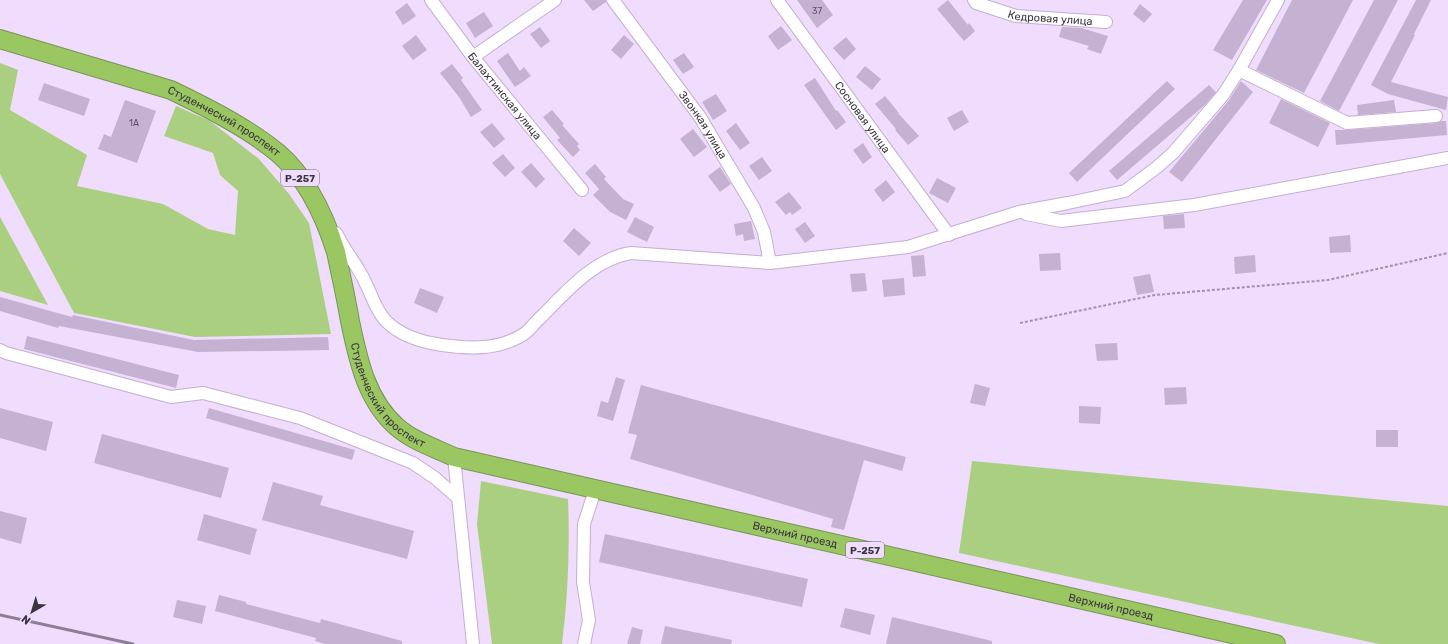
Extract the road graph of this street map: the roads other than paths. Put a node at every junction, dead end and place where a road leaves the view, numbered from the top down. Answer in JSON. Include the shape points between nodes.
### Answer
{"nodes":[{"id":1,"x":431,"y":0,"type":"edge"},
{"id":2,"x":555,"y":0,"type":"edge"},
{"id":3,"x":613,"y":0,"type":"edge"},
{"id":4,"x":777,"y":0,"type":"edge"},
{"id":5,"x":974,"y":0,"type":"edge"},
{"id":6,"x":1278,"y":0,"type":"edge"},
{"id":7,"x":1106,"y":22,"type":"dead end"},
{"id":8,"x":0,"y":39,"type":"edge"},
{"id":9,"x":473,"y":57,"type":"junction"},
{"id":10,"x":1239,"y":70,"type":"junction"},
{"id":11,"x":1436,"y":116,"type":"dead end"},
{"id":12,"x":1448,"y":158,"type":"edge"},
{"id":13,"x":582,"y":190,"type":"dead end"},
{"id":14,"x":1019,"y":212,"type":"junction"},
{"id":15,"x":329,"y":231,"type":"junction"},
{"id":16,"x":949,"y":235,"type":"junction"},
{"id":17,"x":770,"y":263,"type":"junction"},
{"id":18,"x":0,"y":350,"type":"edge"},
{"id":19,"x":454,"y":457,"type":"junction"},
{"id":20,"x":595,"y":490,"type":"junction"},
{"id":21,"x":458,"y":498,"type":"junction"},
{"id":22,"x":473,"y":644,"type":"edge"},
{"id":23,"x":584,"y":644,"type":"edge"},
{"id":24,"x":1276,"y":644,"type":"edge"}],
"edges":[{"from":1,"to":9,"type":"street","name":"Балахтинская улица"},
{"from":2,"to":9,"type":"street"},
{"from":3,"to":17,"type":"street","name":"Звонкая улица","via":[[704,123],[754,208],[764,232]]},
{"from":4,"to":16,"type":"street","name":"Сосновая улица"},
{"from":5,"to":7,"type":"street","name":"Кедровая улица","via":[[976,3],[1016,16]]},
{"from":6,"to":10,"type":"street"},
{"from":8,"to":15,"type":"highway","name":"Студенческий проспект","number":"Р-257","via":[[171,90],[237,125],[279,154],[295,172],[306,186]]},
{"from":9,"to":13,"type":"street","name":"Балахтинская улица"},
{"from":10,"to":11,"type":"street","via":[[1347,123]]},
{"from":10,"to":14,"type":"street","via":[[1223,95],[1173,153],[1125,191]]},
{"from":12,"to":14,"type":"street","via":[[1194,205],[1061,221]]},
{"from":14,"to":16,"type":"street"},
{"from":15,"to":17,"type":"street","via":[[336,234],[357,266],[375,306],[385,320],[414,339],[452,347],[491,347],[525,334],[578,279],[621,255],[630,253]]},
{"from":15,"to":19,"type":"highway","name":"Студенческий проспект","number":"Р-257","via":[[336,252],[358,357],[370,391],[397,427]]},
{"from":16,"to":17,"type":"street","via":[[908,247]]},
{"from":18,"to":21,"type":"street","via":[[171,397],[203,393],[300,418],[413,463]]},
{"from":19,"to":20,"type":"highway","name":"Верхний проезд","number":"Р-257"},
{"from":19,"to":21,"type":"street"},
{"from":20,"to":23,"type":"street","via":[[584,524],[583,582],[589,620]]},
{"from":20,"to":24,"type":"highway","name":"Верхний проезд","number":"Р-257"},
{"from":21,"to":22,"type":"street"}]}
